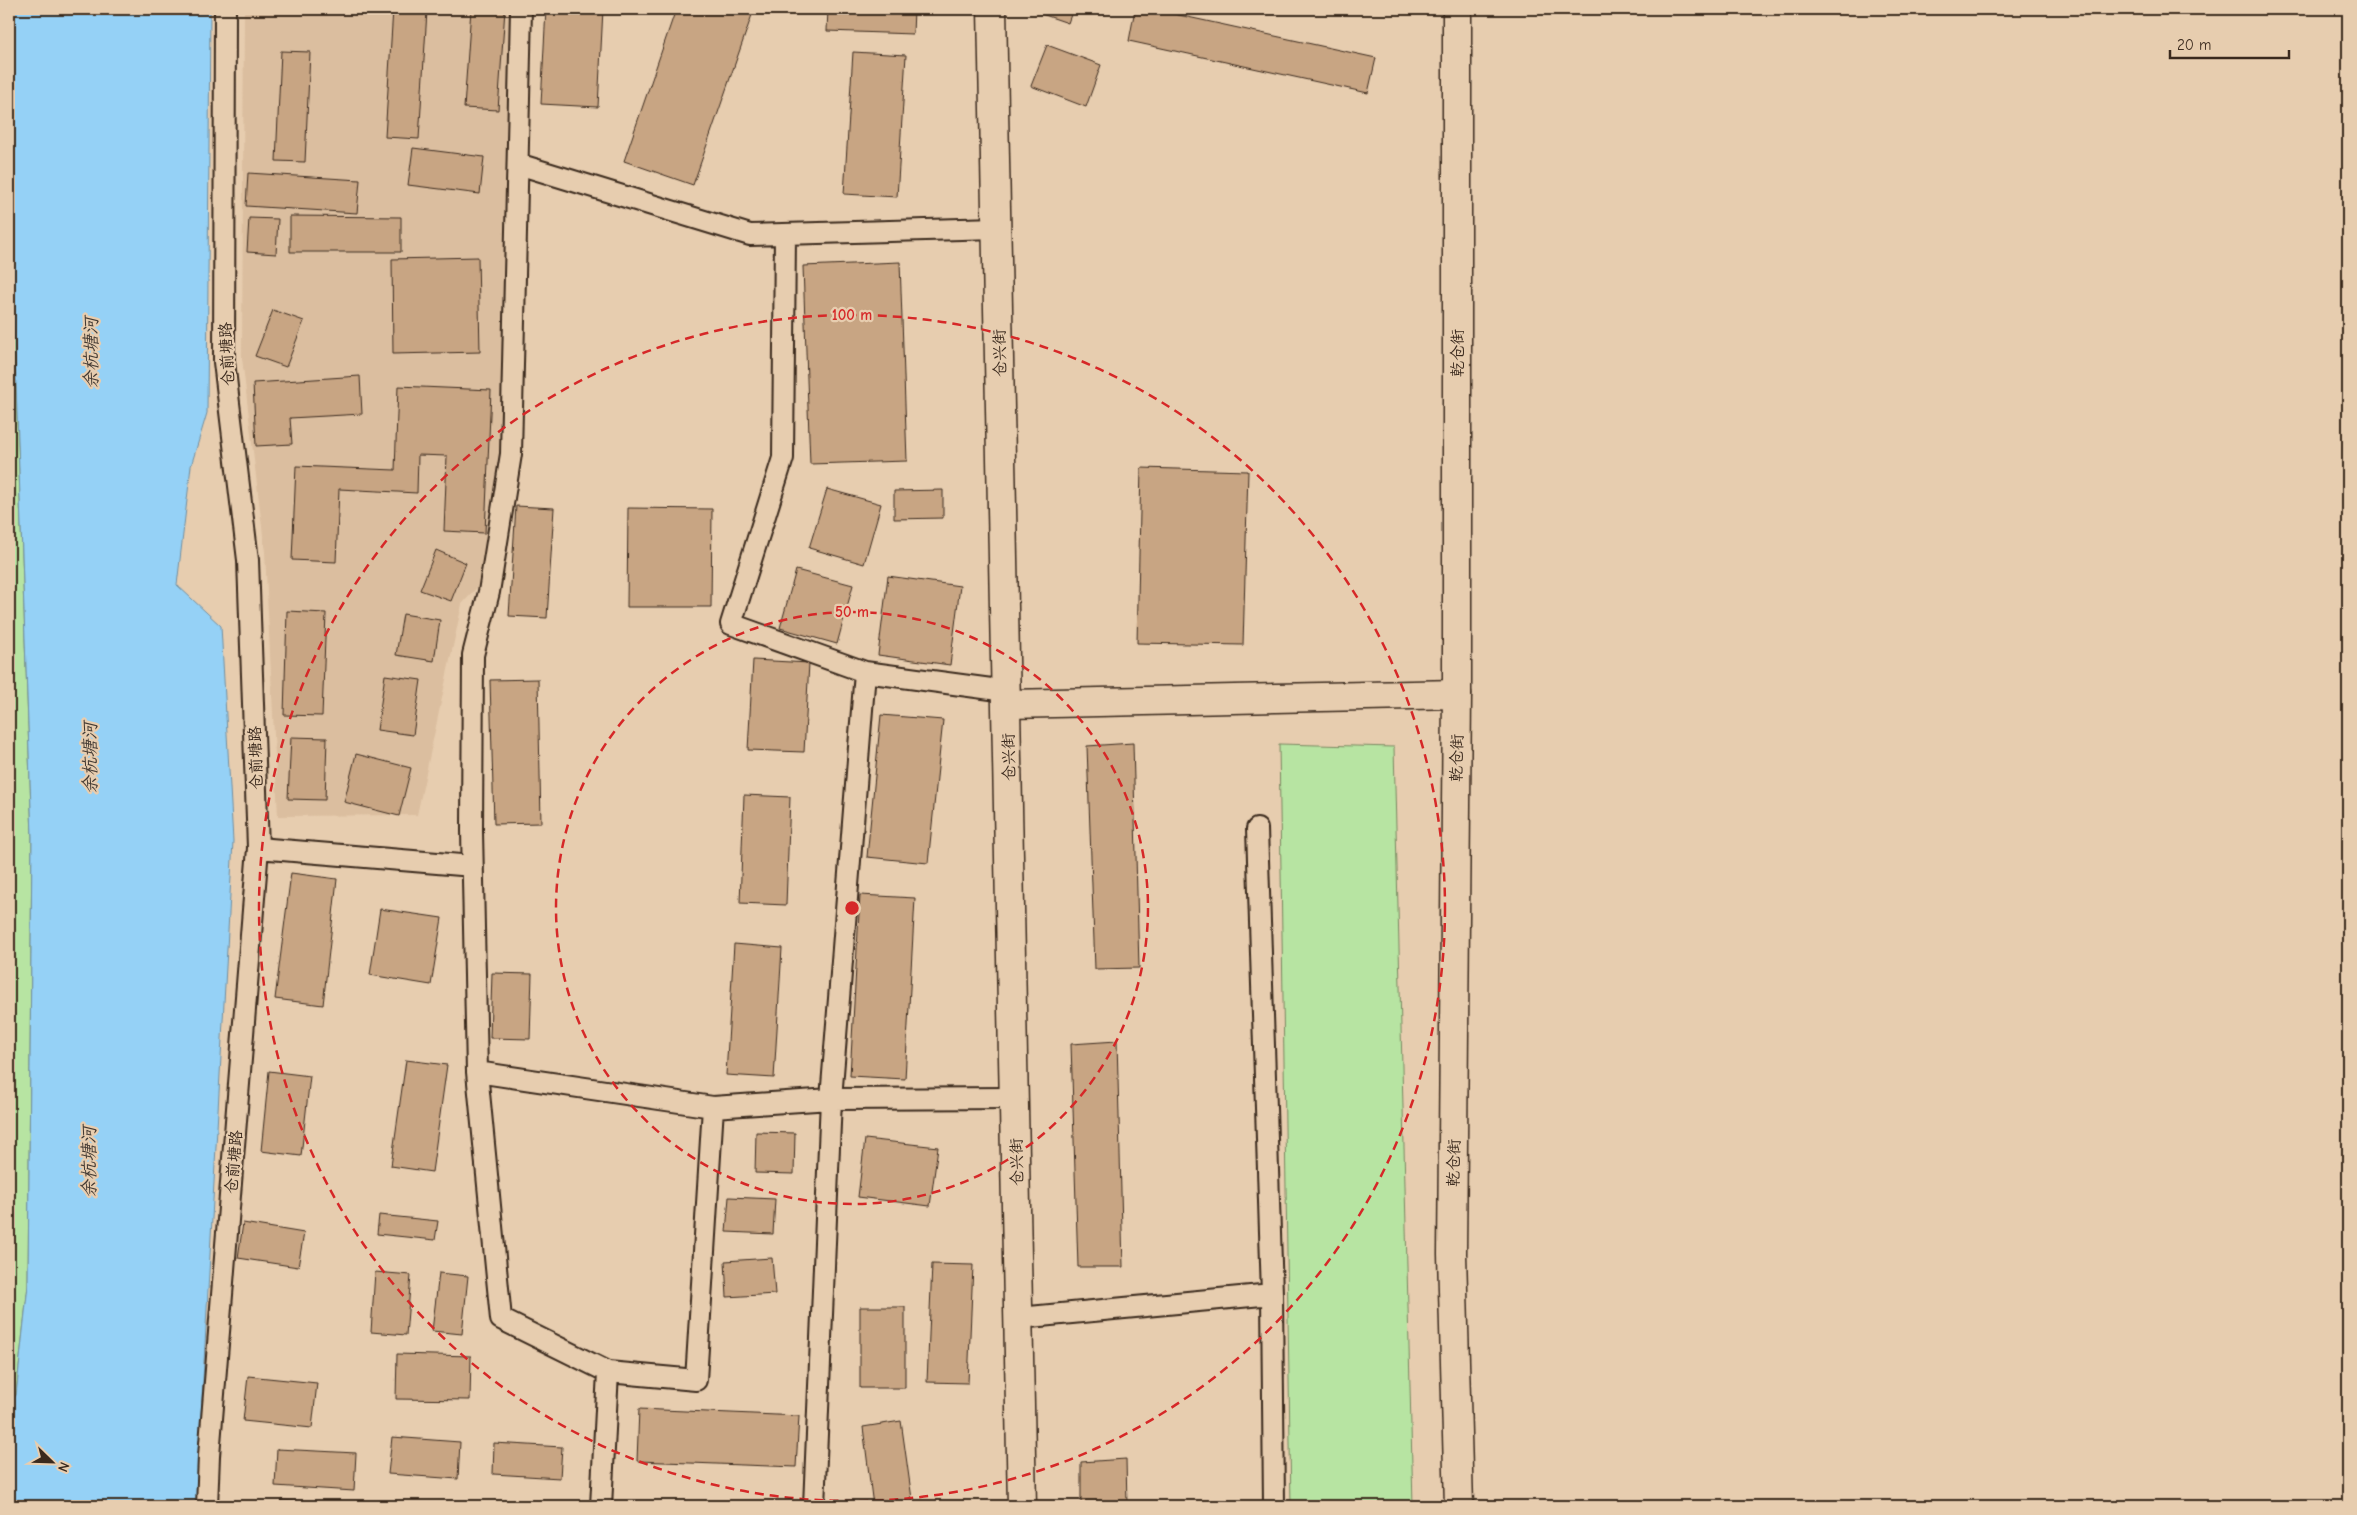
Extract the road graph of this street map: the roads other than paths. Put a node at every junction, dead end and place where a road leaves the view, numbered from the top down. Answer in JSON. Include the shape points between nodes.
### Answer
{"nodes":[{"id":1,"x":225,"y":9,"type":"edge"},
{"id":2,"x":521,"y":9,"type":"edge"},
{"id":3,"x":992,"y":9,"type":"edge"},
{"id":4,"x":1457,"y":9,"type":"edge"},
{"id":5,"x":518,"y":164,"type":"junction"},
{"id":6,"x":997,"y":228,"type":"junction"},
{"id":7,"x":785,"y":234,"type":"junction"},
{"id":8,"x":865,"y":672,"type":"junction"},
{"id":9,"x":1457,"y":694,"type":"junction"},
{"id":10,"x":1006,"y":698,"type":"junction"},
{"id":11,"x":1257,"y":829,"type":"dead end"},
{"id":12,"x":258,"y":848,"type":"junction"},
{"id":13,"x":473,"y":866,"type":"junction"},
{"id":14,"x":477,"y":1072,"type":"junction"},
{"id":15,"x":831,"y":1098,"type":"junction"},
{"id":16,"x":1014,"y":1098,"type":"junction"},
{"id":17,"x":713,"y":1107,"type":"junction"},
{"id":18,"x":1272,"y":1294,"type":"junction"},
{"id":19,"x":1019,"y":1318,"type":"junction"},
{"id":20,"x":608,"y":1372,"type":"junction"},
{"id":21,"x":207,"y":1506,"type":"edge"},
{"id":22,"x":602,"y":1506,"type":"edge"},
{"id":23,"x":814,"y":1506,"type":"edge"},
{"id":24,"x":1022,"y":1506,"type":"edge"},
{"id":25,"x":1274,"y":1506,"type":"edge"},
{"id":26,"x":1459,"y":1506,"type":"edge"}],
"edges":[{"from":1,"to":12,"type":"lane","name":"仓前塘路","via":[[224,362],[248,560]]},
{"from":2,"to":5,"type":"lane"},
{"from":3,"to":6,"type":"street","name":"仓兴街"},
{"from":4,"to":9,"type":"street","name":"乾仓街"},
{"from":5,"to":7,"type":"lane","via":[[750,235]]},
{"from":5,"to":13,"type":"lane","via":[[511,454],[489,592],[473,654]]},
{"from":6,"to":7,"type":"lane"},
{"from":6,"to":10,"type":"street","name":"仓兴街"},
{"from":7,"to":8,"type":"lane","via":[[783,458],[731,624]]},
{"from":8,"to":10,"type":"lane"},
{"from":8,"to":15,"type":"lane"},
{"from":9,"to":10,"type":"street"},
{"from":9,"to":26,"type":"street","name":"乾仓街","via":[[1452,1254]]},
{"from":10,"to":16,"type":"street","name":"仓兴街"},
{"from":11,"to":18,"type":"lane"},
{"from":12,"to":13,"type":"lane"},
{"from":12,"to":21,"type":"lane","name":"仓前塘路"},
{"from":13,"to":14,"type":"lane"},
{"from":14,"to":17,"type":"lane"},
{"from":14,"to":20,"type":"lane","via":[[501,1319]]},
{"from":15,"to":16,"type":"lane"},
{"from":15,"to":17,"type":"lane"},
{"from":15,"to":23,"type":"lane"},
{"from":16,"to":19,"type":"street","name":"仓兴街"},
{"from":17,"to":20,"type":"lane","via":[[696,1380]]},
{"from":18,"to":19,"type":"lane"},
{"from":18,"to":25,"type":"lane"},
{"from":19,"to":24,"type":"street","name":"仓兴街"},
{"from":20,"to":22,"type":"lane"}]}
